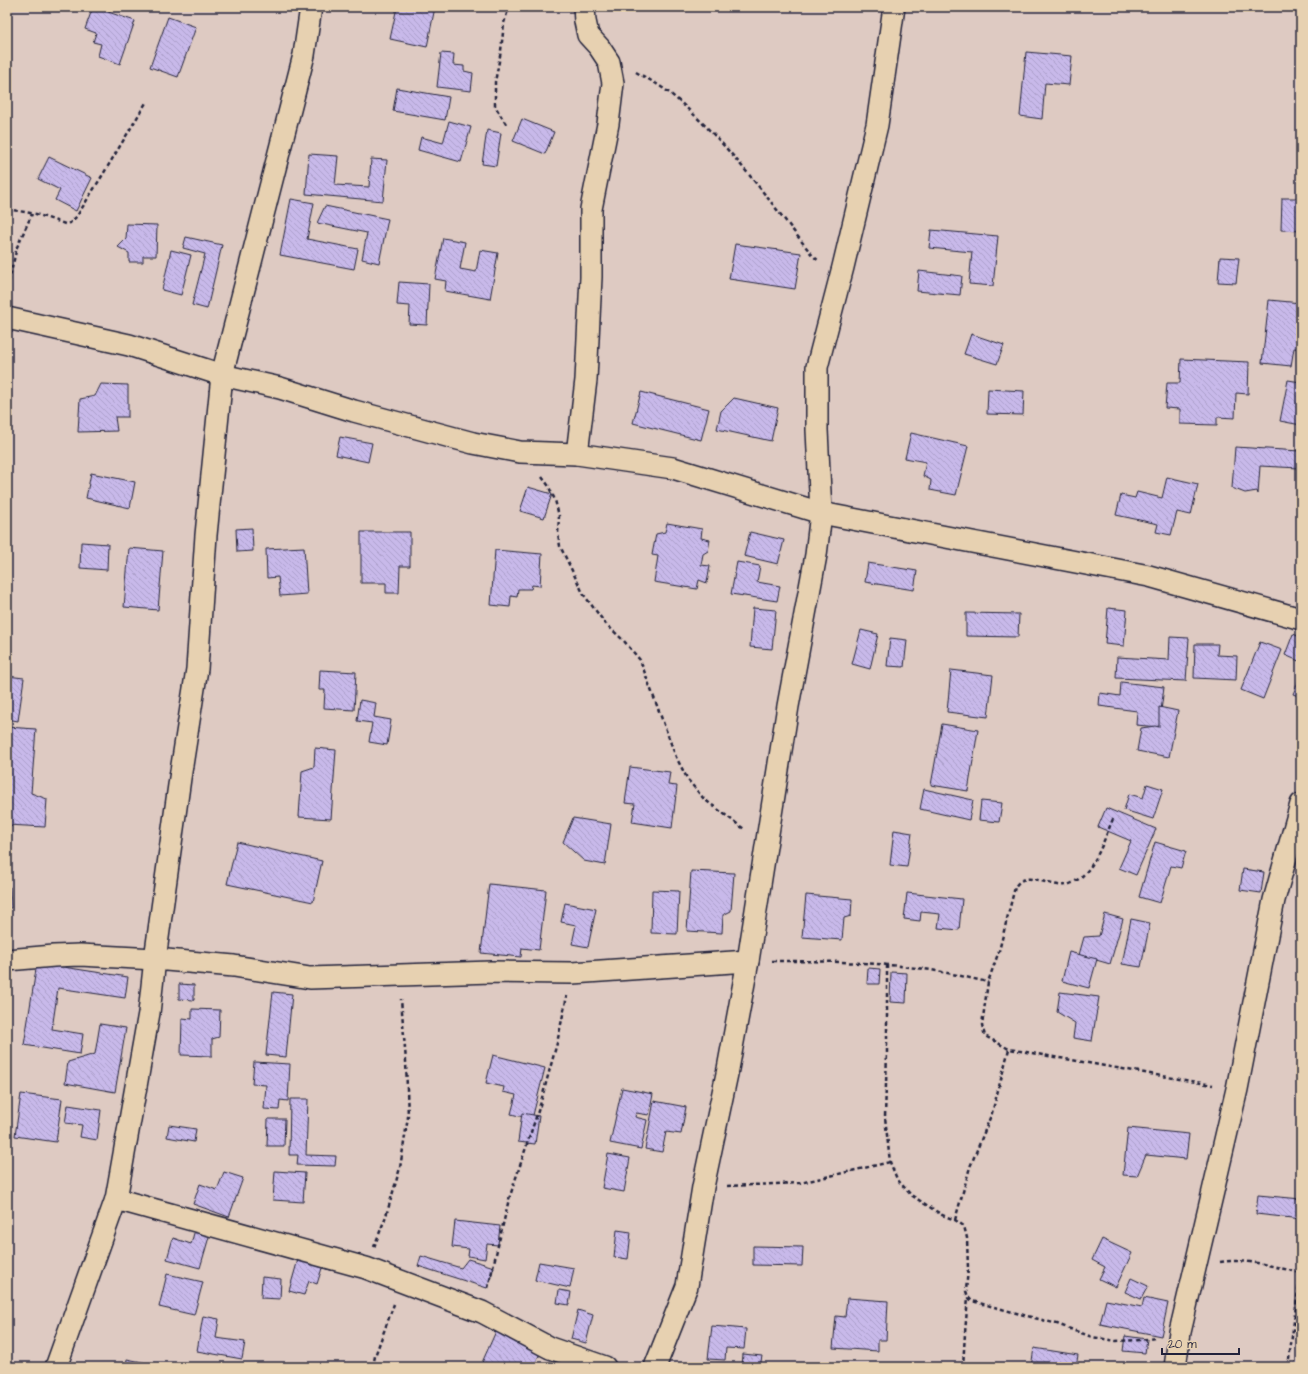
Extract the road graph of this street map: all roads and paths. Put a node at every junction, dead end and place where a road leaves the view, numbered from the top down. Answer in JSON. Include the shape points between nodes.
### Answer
{"nodes":[{"id":1,"x":311,"y":7,"type":"edge"},
{"id":2,"x":509,"y":7,"type":"edge"},
{"id":3,"x":584,"y":7,"type":"edge"},
{"id":4,"x":894,"y":7,"type":"edge"},
{"id":5,"x":609,"y":62,"type":"junction"},
{"id":6,"x":147,"y":101,"type":"dead end"},
{"id":7,"x":506,"y":124,"type":"dead end"},
{"id":8,"x":7,"y":209,"type":"edge"},
{"id":9,"x":32,"y":214,"type":"junction"},
{"id":10,"x":843,"y":267,"type":"junction"},
{"id":11,"x":7,"y":289,"type":"edge"},
{"id":12,"x":7,"y":318,"type":"edge"},
{"id":13,"x":222,"y":374,"type":"junction"},
{"id":14,"x":520,"y":452,"type":"junction"},
{"id":15,"x":577,"y":454,"type":"junction"},
{"id":16,"x":820,"y":513,"type":"junction"},
{"id":17,"x":1301,"y":619,"type":"edge"},
{"id":18,"x":1301,"y":804,"type":"edge"},
{"id":19,"x":1112,"y":819,"type":"dead end"},
{"id":20,"x":766,"y":845,"type":"junction"},
{"id":21,"x":155,"y":959,"type":"junction"},
{"id":22,"x":7,"y":960,"type":"edge"},
{"id":23,"x":748,"y":961,"type":"junction"},
{"id":24,"x":887,"y":965,"type":"junction"},
{"id":25,"x":572,"y":973,"type":"junction"},
{"id":26,"x":399,"y":974,"type":"junction"},
{"id":27,"x":988,"y":982,"type":"junction"},
{"id":28,"x":1009,"y":1049,"type":"junction"},
{"id":29,"x":1237,"y":1089,"type":"junction"},
{"id":30,"x":890,"y":1162,"type":"junction"},
{"id":31,"x":703,"y":1187,"type":"junction"},
{"id":32,"x":116,"y":1199,"type":"junction"},
{"id":33,"x":955,"y":1220,"type":"junction"},
{"id":34,"x":1196,"y":1265,"type":"junction"},
{"id":35,"x":366,"y":1268,"type":"junction"},
{"id":36,"x":1300,"y":1273,"type":"edge"},
{"id":37,"x":402,"y":1281,"type":"junction"},
{"id":38,"x":968,"y":1297,"type":"junction"},
{"id":39,"x":482,"y":1312,"type":"junction"},
{"id":40,"x":1180,"y":1332,"type":"junction"},
{"id":41,"x":56,"y":1367,"type":"edge"},
{"id":42,"x":373,"y":1367,"type":"edge"},
{"id":43,"x":606,"y":1367,"type":"edge"},
{"id":44,"x":655,"y":1367,"type":"edge"},
{"id":45,"x":963,"y":1367,"type":"edge"},
{"id":46,"x":1175,"y":1367,"type":"edge"},
{"id":47,"x":1288,"y":1367,"type":"edge"}],
"edges":[{"from":1,"to":13,"type":"street","via":[[304,55]]},
{"from":2,"to":7,"type":"path","via":[[494,82],[495,106]]},
{"from":3,"to":5,"type":"street","via":[[588,35],[600,47]]},
{"from":4,"to":10,"type":"street","via":[[877,125]]},
{"from":5,"to":10,"type":"path","via":[[637,73],[667,91],[709,129],[758,185],[813,256],[828,268]]},
{"from":5,"to":15,"type":"street","via":[[613,82],[608,124],[591,209],[586,380]]},
{"from":6,"to":9,"type":"path","via":[[70,223],[65,224],[49,217]]},
{"from":8,"to":9,"type":"path"},
{"from":9,"to":11,"type":"path","via":[[17,247]]},
{"from":10,"to":16,"type":"street","via":[[817,367]]},
{"from":12,"to":13,"type":"street","via":[[129,345]]},
{"from":13,"to":14,"type":"street","via":[[474,443]]},
{"from":13,"to":21,"type":"street","via":[[206,536],[197,669]]},
{"from":14,"to":15,"type":"street"},
{"from":14,"to":20,"type":"path","via":[[548,484],[559,516],[560,546],[584,595],[605,623],[640,660],[676,757],[688,780],[704,799]]},
{"from":15,"to":16,"type":"street","via":[[673,468]]},
{"from":16,"to":17,"type":"street","via":[[1150,576]]},
{"from":16,"to":20,"type":"street","via":[[816,555]]},
{"from":18,"to":29,"type":"street","via":[[1274,900]]},
{"from":19,"to":27,"type":"path","via":[[1096,857],[1085,874],[1071,884],[1059,886],[1031,878],[1024,878],[1018,882]]},
{"from":20,"to":23,"type":"street"},
{"from":21,"to":22,"type":"street","via":[[54,956]]},
{"from":21,"to":26,"type":"street","via":[[234,966],[310,978]]},
{"from":21,"to":32,"type":"street","via":[[149,1013]]},
{"from":23,"to":24,"type":"path","via":[[829,961]]},
{"from":23,"to":25,"type":"street"},
{"from":23,"to":31,"type":"street"},
{"from":24,"to":27,"type":"path","via":[[931,970]]},
{"from":24,"to":30,"type":"path","via":[[885,1117]]},
{"from":25,"to":26,"type":"street"},
{"from":25,"to":39,"type":"path","via":[[557,1043],[509,1199]]},
{"from":26,"to":35,"type":"path","via":[[408,1117],[400,1168],[386,1216]]},
{"from":27,"to":28,"type":"path","via":[[982,1025],[985,1036]]},
{"from":28,"to":29,"type":"path"},
{"from":28,"to":33,"type":"path","via":[[992,1113],[970,1166]]},
{"from":29,"to":34,"type":"street"},
{"from":30,"to":31,"type":"path","via":[[800,1183]]},
{"from":30,"to":33,"type":"path","via":[[898,1179],[911,1195],[942,1215]]},
{"from":31,"to":44,"type":"street","via":[[687,1286]]},
{"from":32,"to":35,"type":"street"},
{"from":32,"to":41,"type":"street"},
{"from":33,"to":38,"type":"path","via":[[964,1226],[967,1238]]},
{"from":34,"to":36,"type":"path","via":[[1229,1261],[1265,1264]]},
{"from":34,"to":40,"type":"street"},
{"from":35,"to":37,"type":"street"},
{"from":36,"to":47,"type":"path"},
{"from":37,"to":39,"type":"street"},
{"from":37,"to":42,"type":"path"},
{"from":38,"to":40,"type":"path","via":[[1092,1337],[1116,1341],[1140,1340]]},
{"from":38,"to":45,"type":"path"},
{"from":39,"to":43,"type":"street","via":[[550,1348]]},
{"from":40,"to":46,"type":"street"}]}
